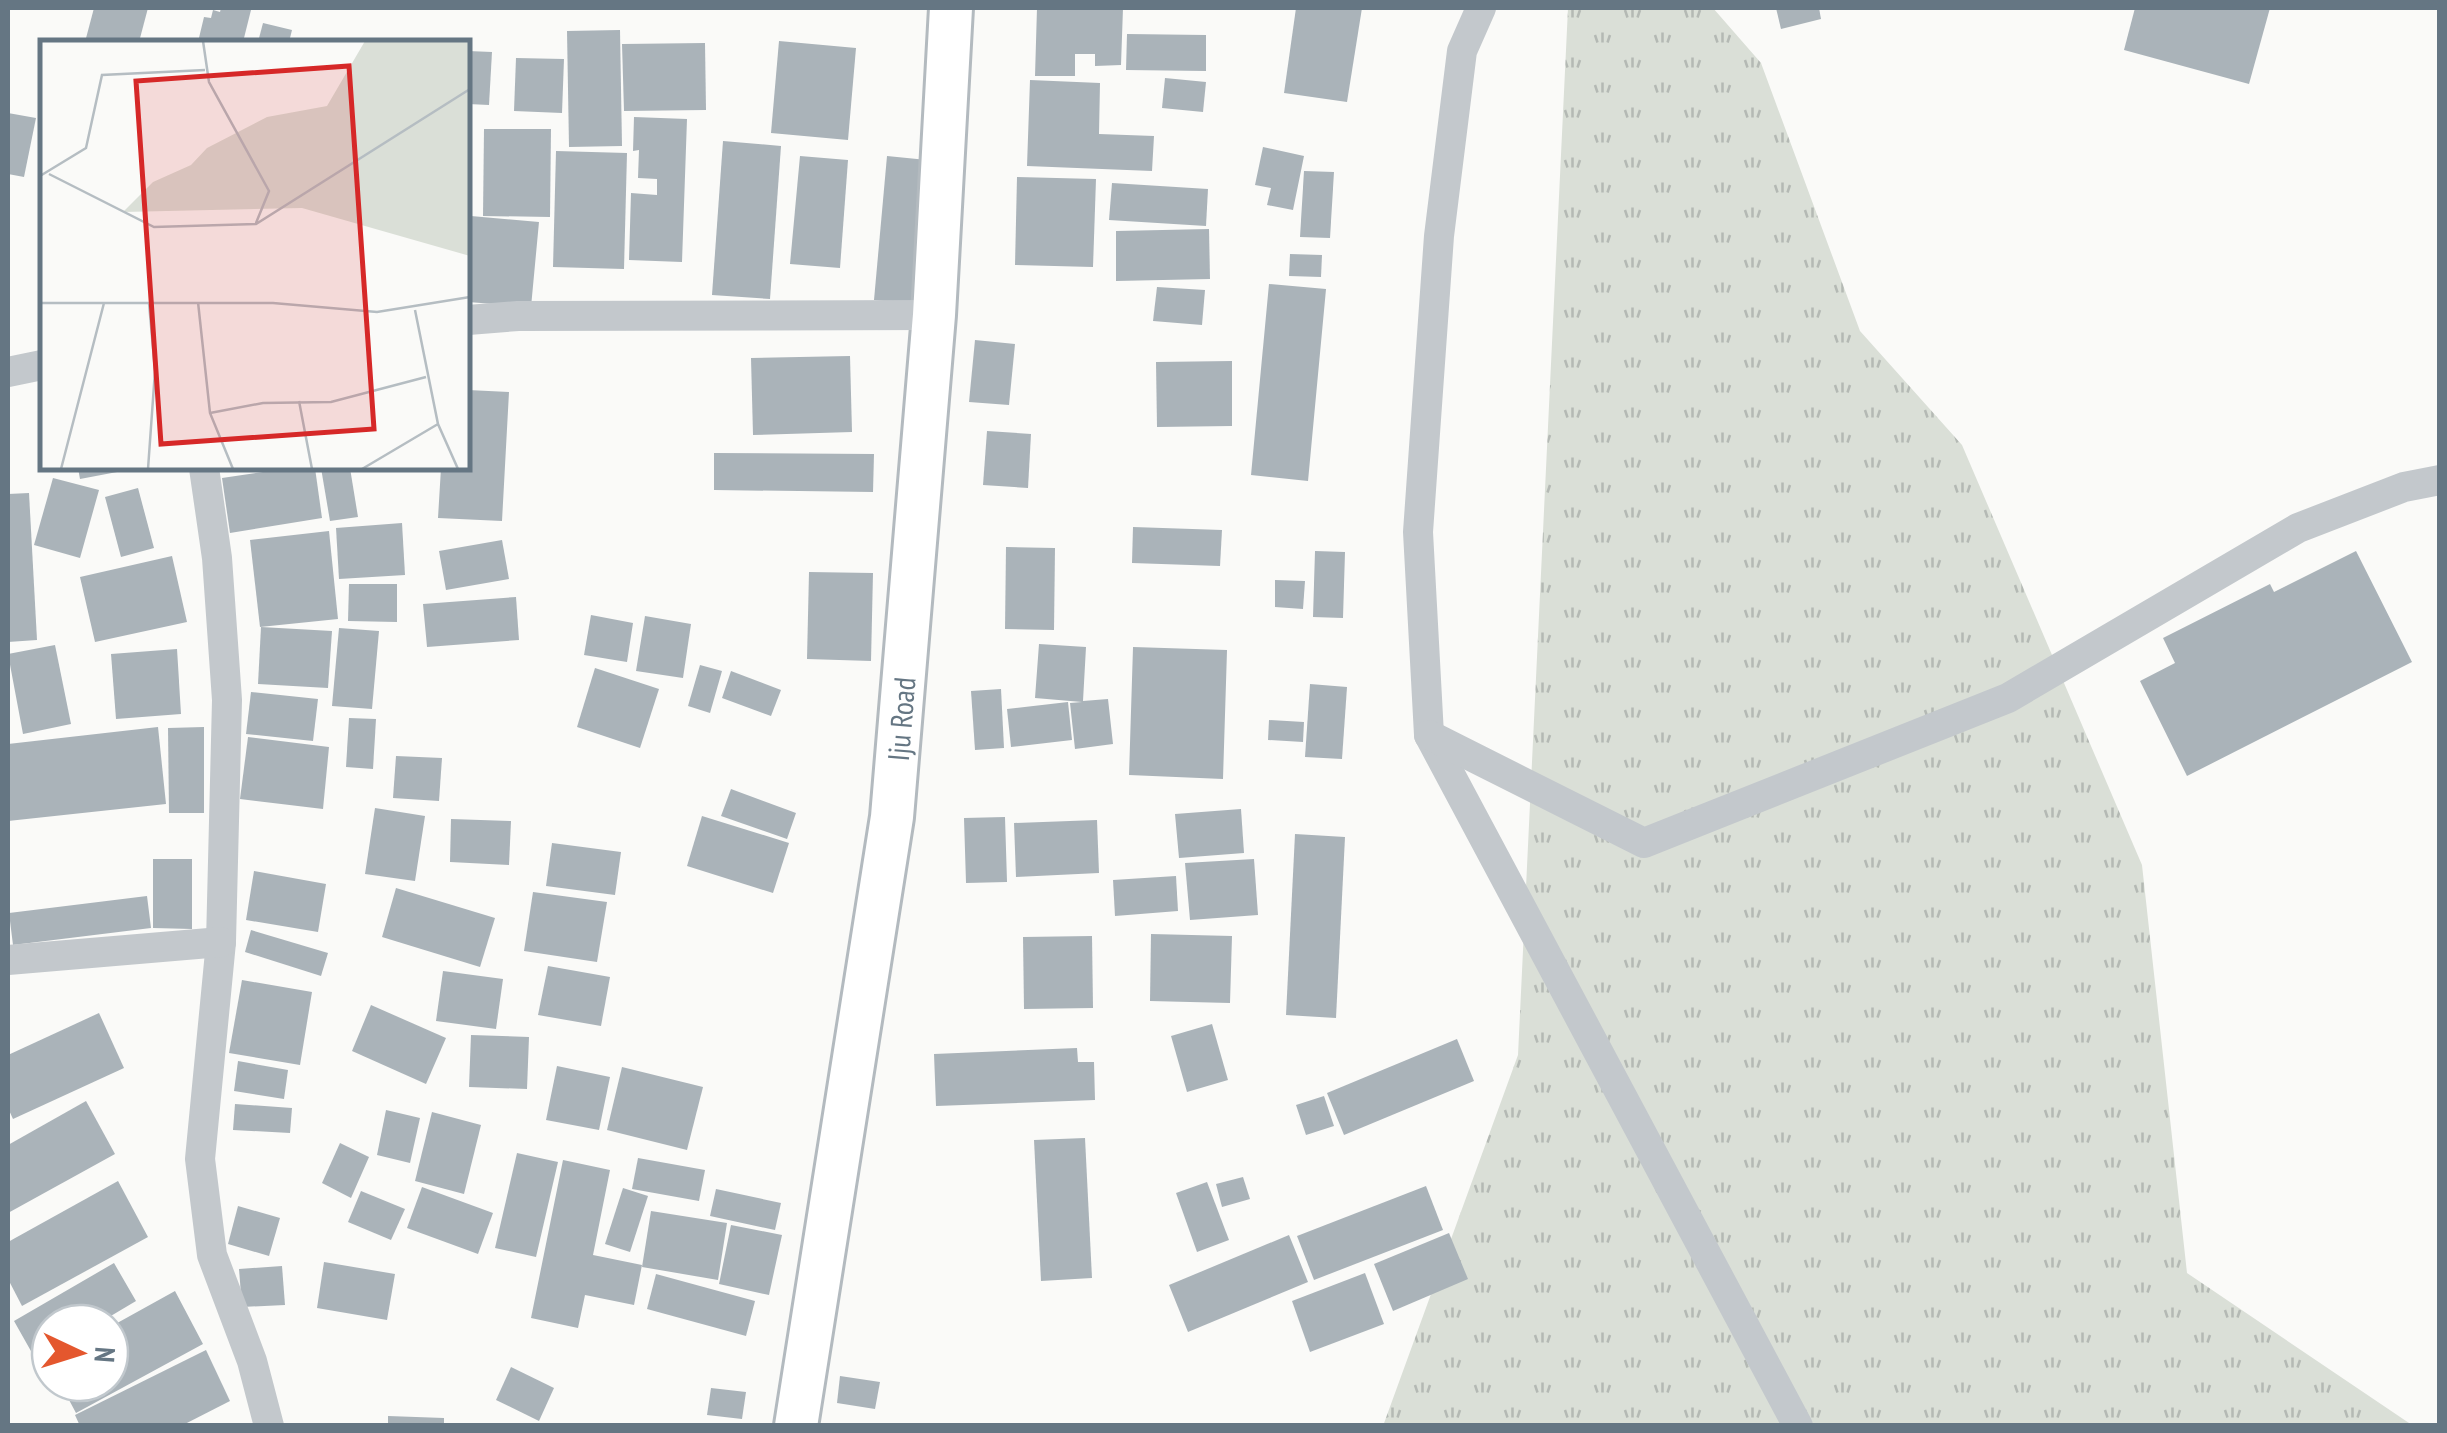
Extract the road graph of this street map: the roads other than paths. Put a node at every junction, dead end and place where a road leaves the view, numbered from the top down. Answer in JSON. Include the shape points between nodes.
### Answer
{"nodes":[{"id":1,"x":950,"y":8,"type":"edge"},
{"id":2,"x":1481,"y":8,"type":"edge"},
{"id":3,"x":934,"y":315,"type":"junction"},
{"id":4,"x":470,"y":320,"type":"edge"},
{"id":5,"x":40,"y":365,"type":"edge"},
{"id":6,"x":8,"y":372,"type":"edge"},
{"id":7,"x":204,"y":470,"type":"edge"},
{"id":8,"x":2440,"y":480,"type":"edge"},
{"id":9,"x":1428,"y":736,"type":"junction"},
{"id":10,"x":221,"y":942,"type":"junction"},
{"id":11,"x":8,"y":960,"type":"edge"},
{"id":12,"x":269,"y":1426,"type":"edge"},
{"id":13,"x":796,"y":1426,"type":"edge"},
{"id":14,"x":1798,"y":1426,"type":"edge"}],
"edges":[{"from":1,"to":3,"type":"main road","name":"Iju Road"},
{"from":2,"to":9,"type":"street","via":[[1462,52],[1438,236],[1418,532]]},
{"from":3,"to":4,"type":"street"},
{"from":3,"to":13,"type":"main road","name":"Iju Road","via":[[892,817]]},
{"from":5,"to":6,"type":"street"},
{"from":7,"to":10,"type":"street","via":[[227,700]]},
{"from":8,"to":9,"type":"street","via":[[2298,528],[2008,698],[1644,843]]},
{"from":9,"to":14,"type":"street"},
{"from":10,"to":11,"type":"street"},
{"from":10,"to":12,"type":"street","via":[[200,1159],[212,1255]]}]}
